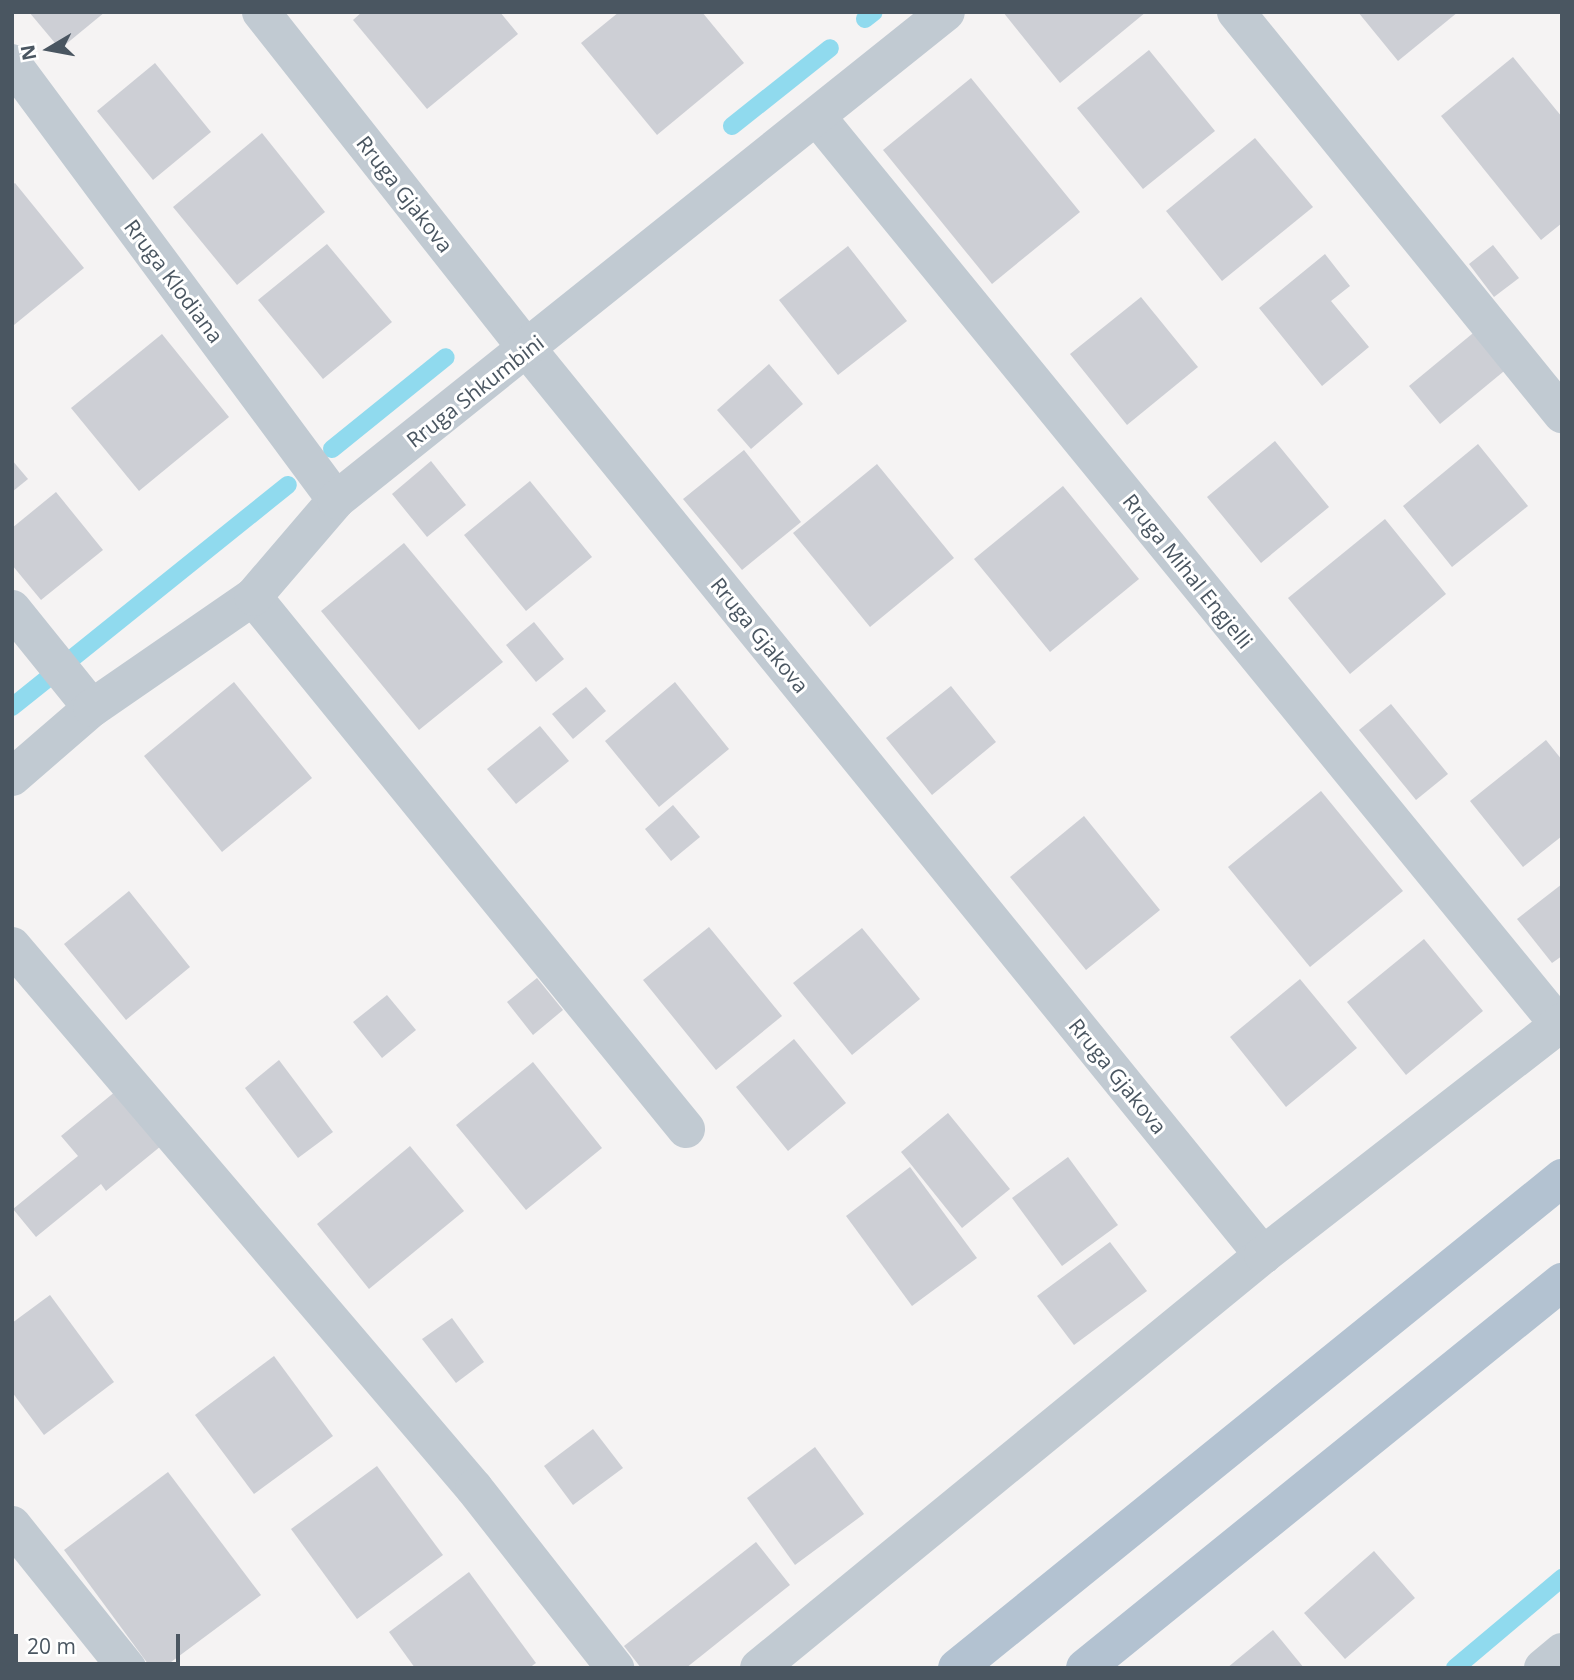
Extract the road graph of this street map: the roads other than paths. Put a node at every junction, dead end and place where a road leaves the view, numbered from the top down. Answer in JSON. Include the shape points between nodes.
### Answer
{"nodes":[{"id":1,"x":261,"y":12,"type":"edge"},
{"id":2,"x":946,"y":12,"type":"edge"},
{"id":3,"x":1236,"y":12,"type":"edge"},
{"id":4,"x":12,"y":63,"type":"edge"},
{"id":5,"x":817,"y":117,"type":"junction"},
{"id":6,"x":528,"y":350,"type":"junction"},
{"id":7,"x":1562,"y":414,"type":"edge"},
{"id":8,"x":336,"y":500,"type":"junction"},
{"id":9,"x":253,"y":597,"type":"junction"},
{"id":10,"x":12,"y":609,"type":"edge"},
{"id":11,"x":92,"y":708,"type":"junction"},
{"id":12,"x":12,"y":777,"type":"edge"},
{"id":13,"x":12,"y":946,"type":"edge"},
{"id":14,"x":1560,"y":1023,"type":"edge"},
{"id":15,"x":686,"y":1129,"type":"dead end"},
{"id":16,"x":1562,"y":1178,"type":"edge"},
{"id":17,"x":1264,"y":1255,"type":"junction"},
{"id":18,"x":1562,"y":1282,"type":"edge"},
{"id":19,"x":12,"y":1525,"type":"edge"},
{"id":20,"x":1562,"y":1652,"type":"edge"},
{"id":21,"x":127,"y":1668,"type":"edge"},
{"id":22,"x":615,"y":1668,"type":"edge"},
{"id":23,"x":760,"y":1668,"type":"edge"},
{"id":24,"x":957,"y":1668,"type":"edge"},
{"id":25,"x":1085,"y":1668,"type":"edge"},
{"id":26,"x":1543,"y":1668,"type":"edge"}],
"edges":[{"from":1,"to":6,"type":"street","name":"Rruga Gjakova"},
{"from":2,"to":5,"type":"street","name":"Rruga Shkumbini"},
{"from":3,"to":7,"type":"street"},
{"from":4,"to":8,"type":"street","name":"Rruga Klodiana"},
{"from":5,"to":6,"type":"street","name":"Rruga Shkumbini"},
{"from":5,"to":14,"type":"street","name":"Rruga Mihal Engjelli"},
{"from":6,"to":8,"type":"street","name":"Rruga Shkumbini"},
{"from":6,"to":17,"type":"street","name":"Rruga Gjakova"},
{"from":8,"to":9,"type":"street","name":"Rruga Shkumbini"},
{"from":9,"to":11,"type":"street","name":"Rruga Shkumbini"},
{"from":9,"to":15,"type":"street"},
{"from":10,"to":11,"type":"street"},
{"from":11,"to":12,"type":"street","name":"Rruga Shkumbini"},
{"from":13,"to":22,"type":"street","via":[[474,1488]]},
{"from":14,"to":17,"type":"street"},
{"from":16,"to":24,"type":"main road"},
{"from":17,"to":23,"type":"street"},
{"from":18,"to":25,"type":"main road"},
{"from":19,"to":21,"type":"street"},
{"from":20,"to":26,"type":"street"}]}
